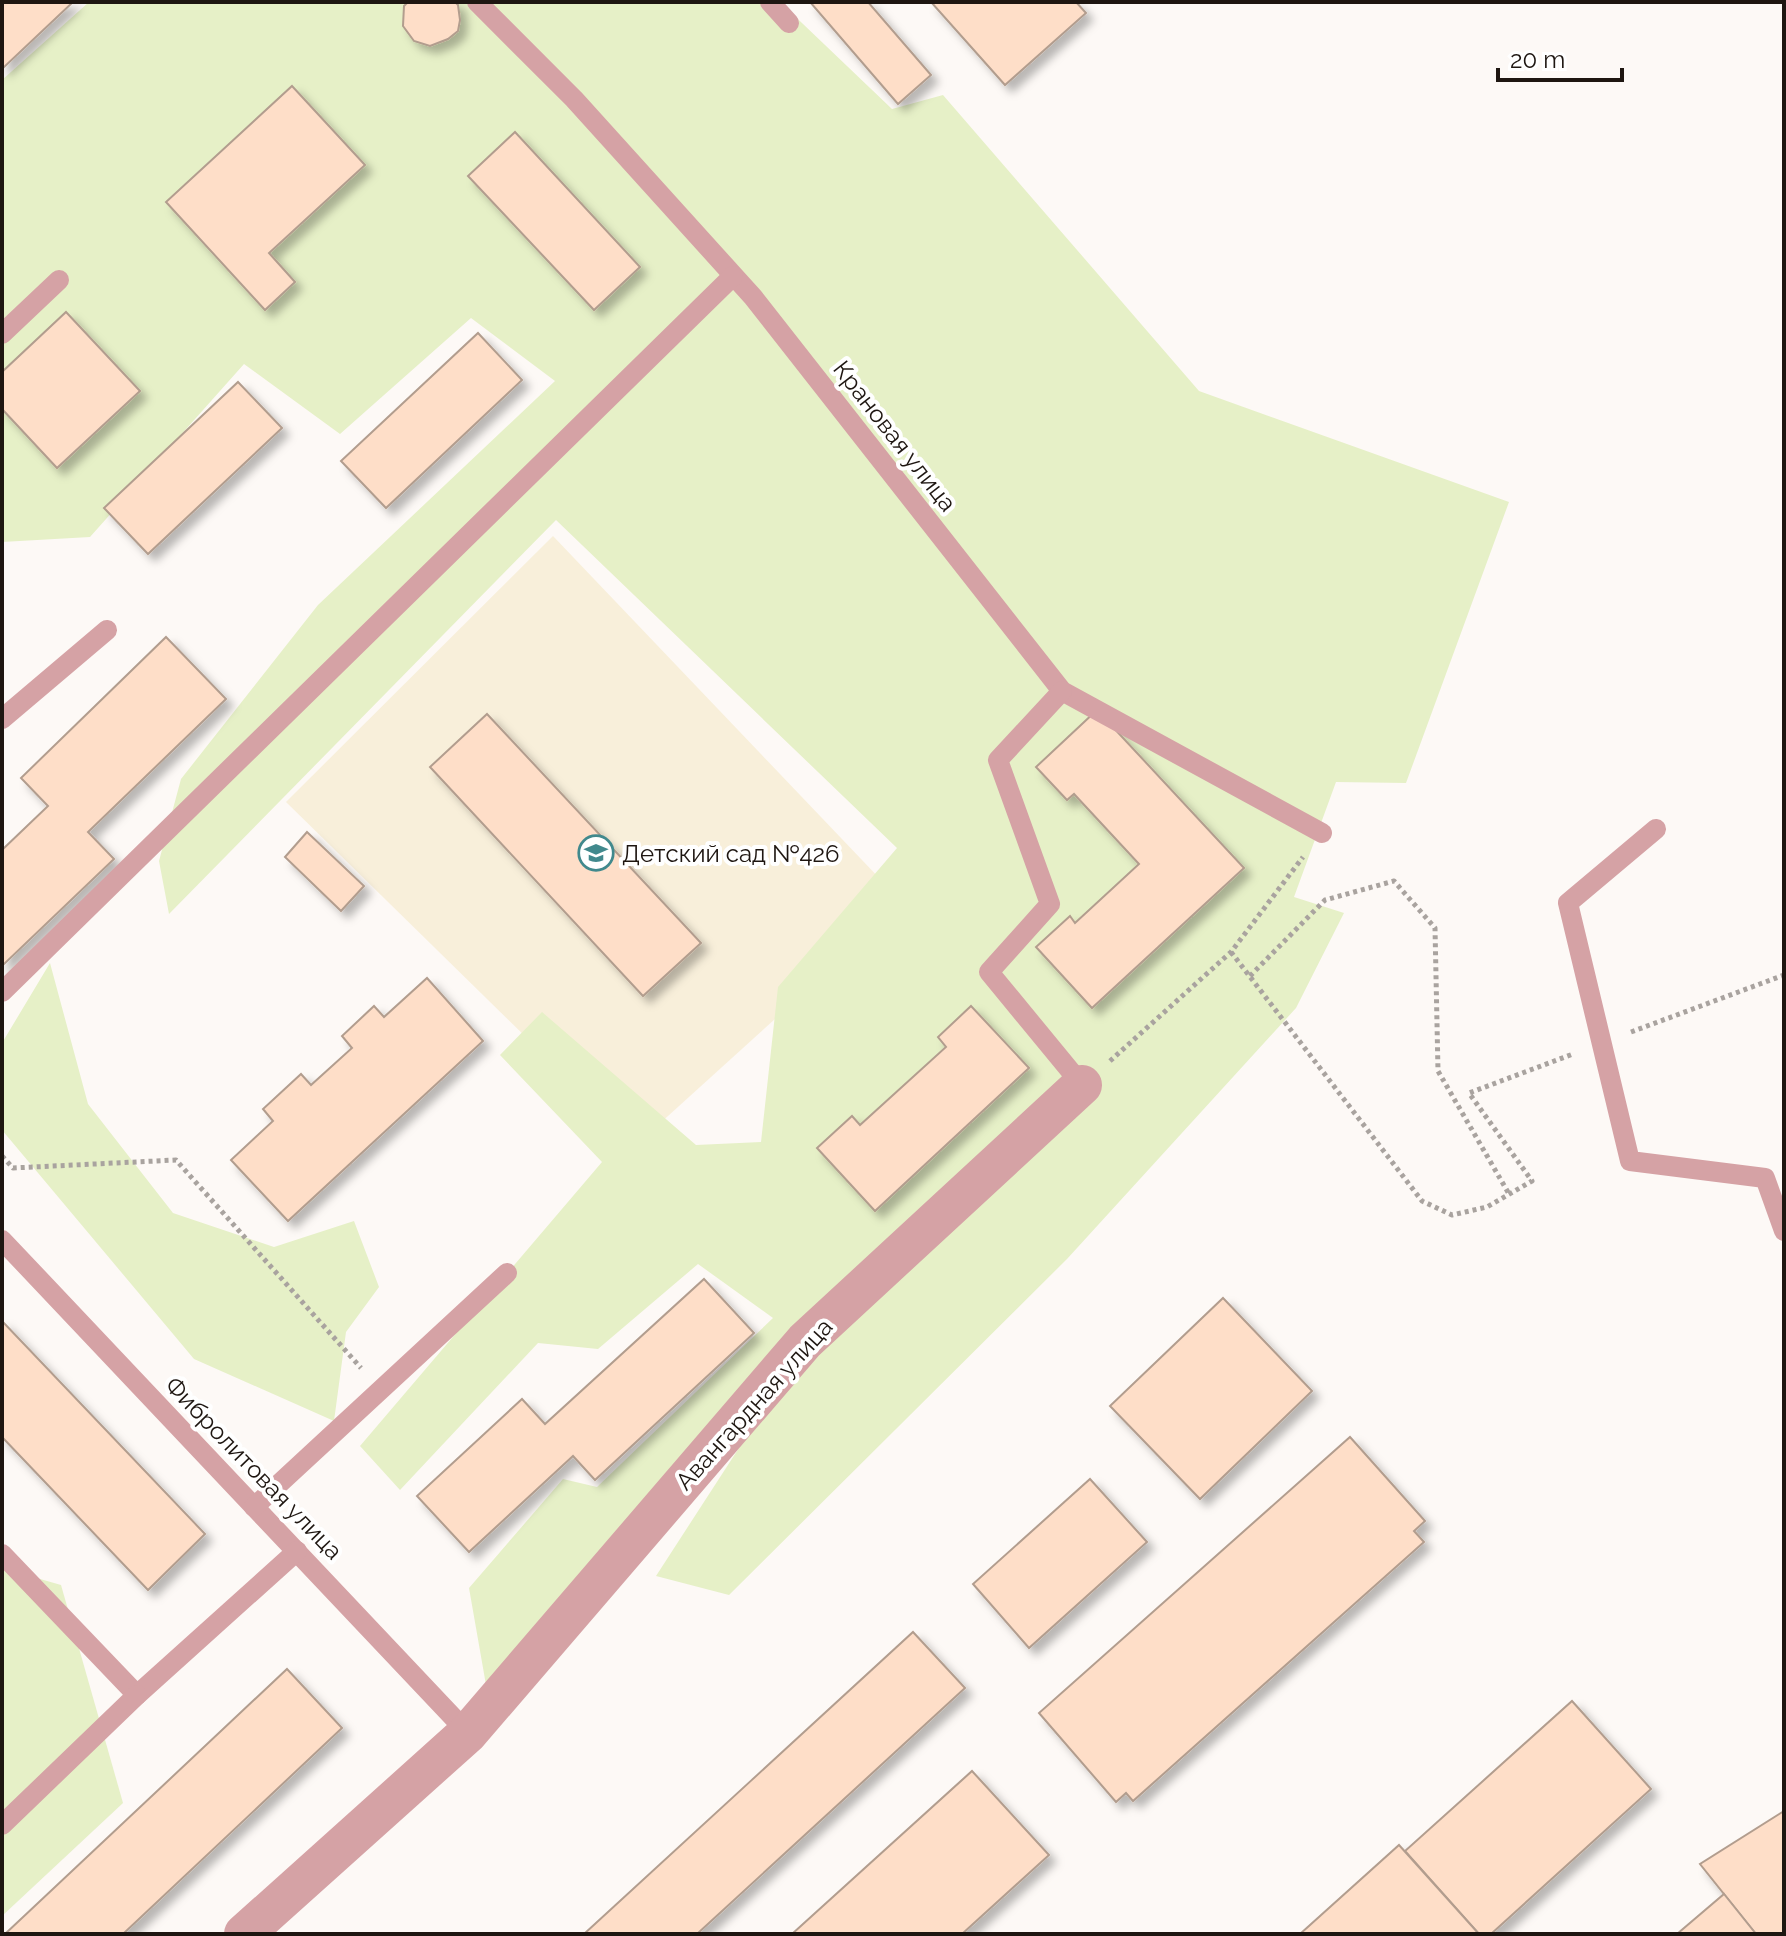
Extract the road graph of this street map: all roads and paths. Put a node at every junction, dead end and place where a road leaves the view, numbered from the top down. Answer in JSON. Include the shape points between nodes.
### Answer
{"nodes":[{"id":1,"x":477,"y":2,"type":"edge"},
{"id":2,"x":770,"y":2,"type":"edge"},
{"id":3,"x":789,"y":23,"type":"dead end"},
{"id":4,"x":733,"y":276,"type":"junction"},
{"id":5,"x":59,"y":280,"type":"dead end"},
{"id":6,"x":2,"y":334,"type":"edge"},
{"id":7,"x":107,"y":630,"type":"dead end"},
{"id":8,"x":1062,"y":691,"type":"junction"},
{"id":9,"x":2,"y":719,"type":"edge"},
{"id":10,"x":1656,"y":829,"type":"dead end"},
{"id":11,"x":1322,"y":833,"type":"joint"},
{"id":12,"x":1231,"y":952,"type":"junction"},
{"id":13,"x":1250,"y":976,"type":"junction"},
{"id":14,"x":2,"y":992,"type":"edge"},
{"id":15,"x":1082,"y":1085,"type":"junction"},
{"id":16,"x":1469,"y":1093,"type":"dead end"},
{"id":17,"x":2,"y":1156,"type":"edge"},
{"id":18,"x":1509,"y":1194,"type":"dead end"},
{"id":19,"x":1784,"y":1231,"type":"edge"},
{"id":20,"x":2,"y":1240,"type":"edge"},
{"id":21,"x":507,"y":1273,"type":"dead end"},
{"id":22,"x":381,"y":1390,"type":"junction"},
{"id":23,"x":254,"y":1507,"type":"junction"},
{"id":24,"x":297,"y":1551,"type":"junction"},
{"id":25,"x":2,"y":1554,"type":"edge"},
{"id":26,"x":137,"y":1695,"type":"junction"},
{"id":27,"x":468,"y":1733,"type":"junction"},
{"id":28,"x":2,"y":1825,"type":"edge"},
{"id":29,"x":244,"y":1934,"type":"edge"}],
"edges":[{"from":1,"to":4,"type":"lane","name":"Крановая улица","via":[[574,99]]},
{"from":2,"to":3,"type":"lane"},
{"from":4,"to":8,"type":"lane","name":"Крановая улица"},
{"from":4,"to":14,"type":"lane"},
{"from":5,"to":6,"type":"lane"},
{"from":7,"to":9,"type":"lane"},
{"from":8,"to":11,"type":"lane","name":"Крановая улица"},
{"from":8,"to":15,"type":"lane","via":[[998,760],[1050,904],[989,972]]},
{"from":10,"to":19,"type":"lane","via":[[1568,903],[1630,1161],[1765,1178]]},
{"from":11,"to":12,"type":"path"},
{"from":12,"to":13,"type":"path"},
{"from":12,"to":15,"type":"path"},
{"from":13,"to":16,"type":"path","via":[[1422,1201],[1452,1215],[1487,1207],[1532,1181]]},
{"from":13,"to":18,"type":"path","via":[[1325,900],[1394,881],[1435,928],[1438,1071]]},
{"from":15,"to":27,"type":"street","name":"Авангардная улица","via":[[805,1341]]},
{"from":17,"to":22,"type":"path","via":[[13,1168],[176,1160]]},
{"from":20,"to":23,"type":"lane","name":"Фибролитовая улица"},
{"from":21,"to":22,"type":"lane"},
{"from":22,"to":23,"type":"lane"},
{"from":23,"to":24,"type":"lane","name":"Фибролитовая улица"},
{"from":24,"to":26,"type":"lane"},
{"from":24,"to":27,"type":"lane","name":"Фибролитовая улица"},
{"from":25,"to":26,"type":"lane"},
{"from":26,"to":28,"type":"lane"},
{"from":27,"to":29,"type":"street","name":"Авангардная улица"}]}
